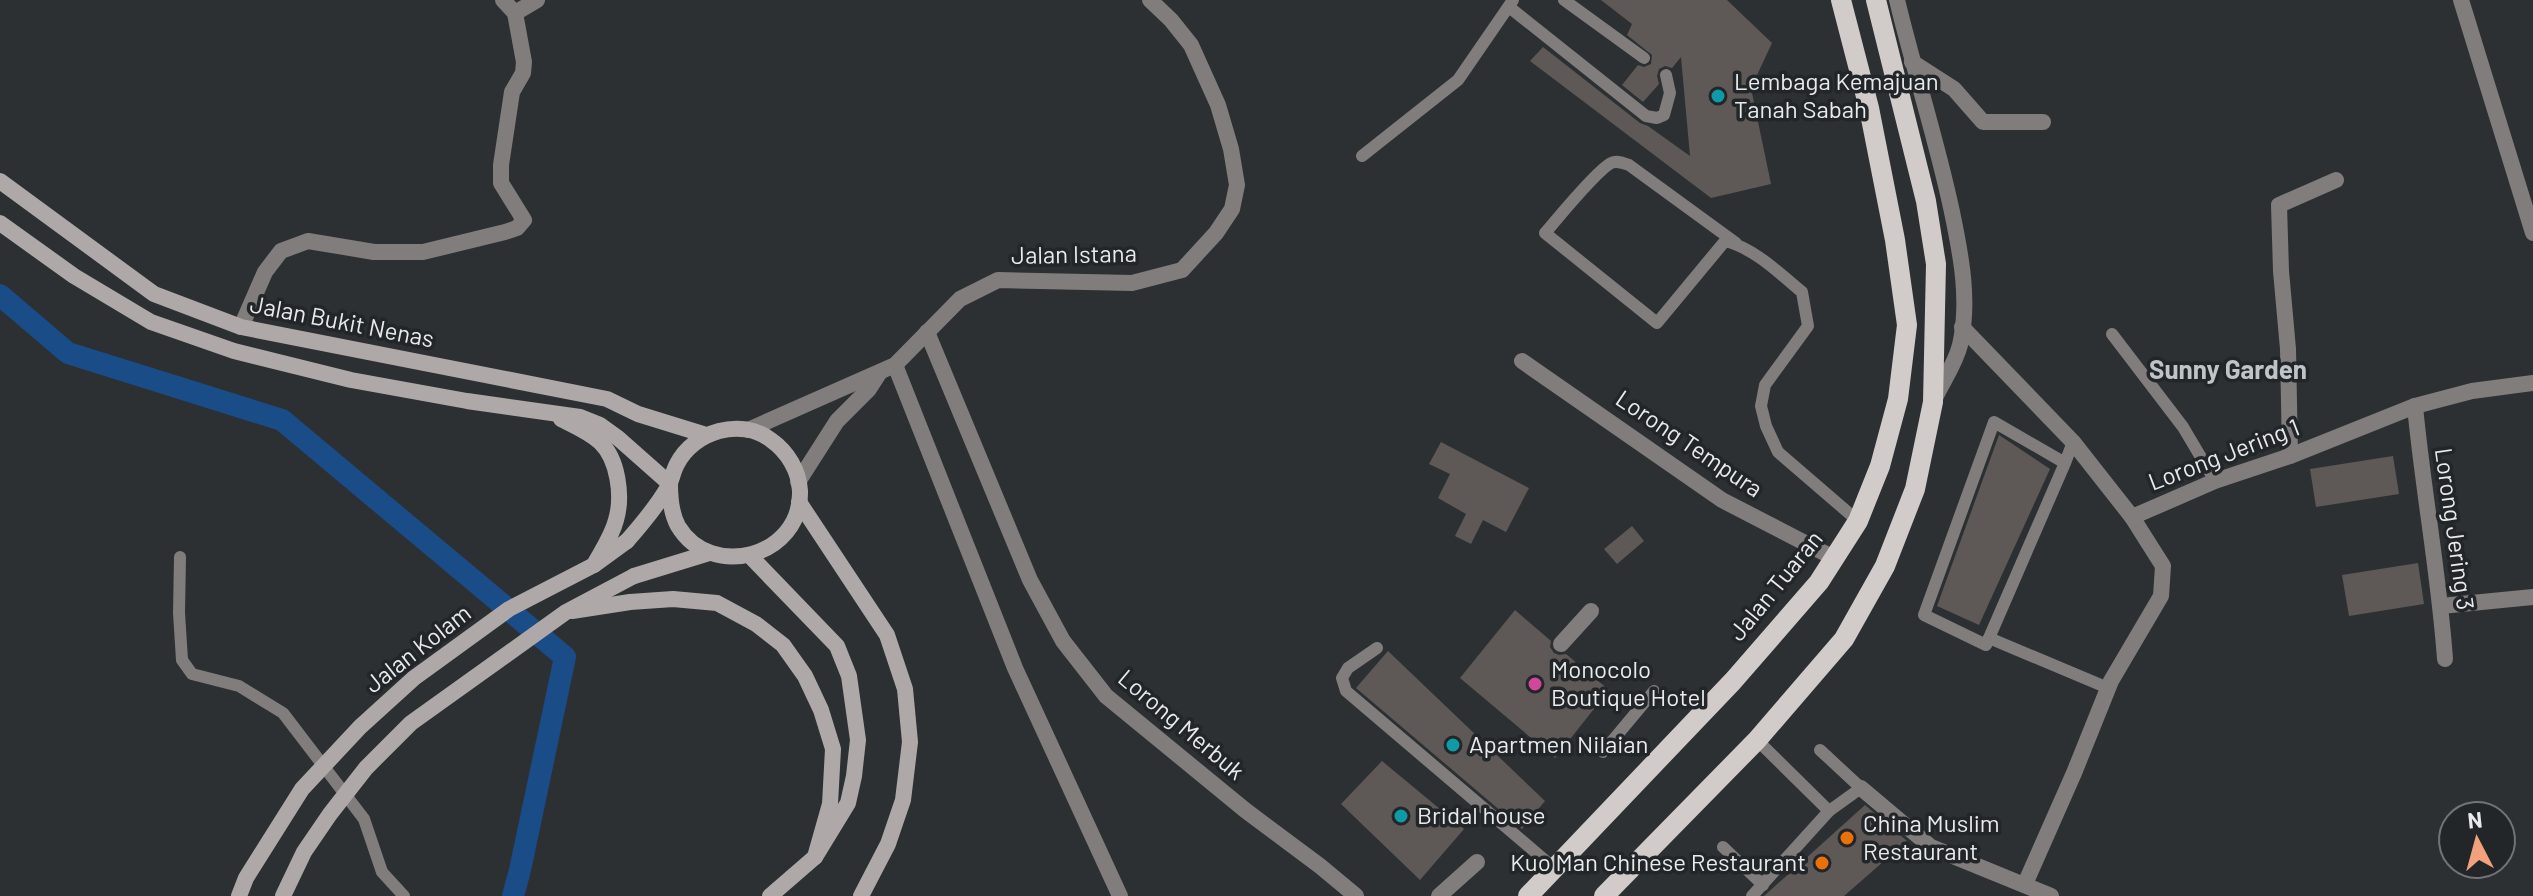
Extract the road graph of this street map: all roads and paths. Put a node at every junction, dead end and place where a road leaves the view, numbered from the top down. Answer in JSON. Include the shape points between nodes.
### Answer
{"nodes":[{"id":1,"x":503,"y":0,"type":"edge"},
{"id":2,"x":537,"y":0,"type":"edge"},
{"id":3,"x":1150,"y":0,"type":"edge"},
{"id":4,"x":1564,"y":0,"type":"edge"},
{"id":5,"x":1841,"y":0,"type":"edge"},
{"id":6,"x":1876,"y":0,"type":"edge"},
{"id":7,"x":1897,"y":0,"type":"edge"},
{"id":8,"x":2461,"y":0,"type":"edge"},
{"id":9,"x":1511,"y":4,"type":"edge"},
{"id":10,"x":515,"y":13,"type":"junction"},
{"id":11,"x":1644,"y":58,"type":"dead end"},
{"id":12,"x":1912,"y":62,"type":"junction"},
{"id":13,"x":1666,"y":75,"type":"dead end"},
{"id":14,"x":2043,"y":122,"type":"dead end"},
{"id":15,"x":1362,"y":156,"type":"dead end"},
{"id":16,"x":2336,"y":180,"type":"dead end"},
{"id":17,"x":0,"y":181,"type":"edge"},
{"id":18,"x":0,"y":223,"type":"edge"},
{"id":19,"x":2533,"y":233,"type":"edge"},
{"id":20,"x":1736,"y":243,"type":"junction"},
{"id":21,"x":241,"y":327,"type":"junction"},
{"id":22,"x":1962,"y":327,"type":"junction"},
{"id":23,"x":927,"y":332,"type":"junction"},
{"id":24,"x":2112,"y":334,"type":"dead end"},
{"id":25,"x":1522,"y":361,"type":"dead end"},
{"id":26,"x":887,"y":369,"type":"junction"},
{"id":27,"x":2533,"y":383,"type":"edge"},
{"id":28,"x":1933,"y":402,"type":"junction"},
{"id":29,"x":2415,"y":406,"type":"junction"},
{"id":30,"x":550,"y":414,"type":"junction"},
{"id":31,"x":748,"y":430,"type":"junction"},
{"id":32,"x":706,"y":435,"type":"junction"},
{"id":33,"x":2073,"y":442,"type":"junction"},
{"id":34,"x":2290,"y":456,"type":"junction"},
{"id":35,"x":2065,"y":463,"type":"junction"},
{"id":36,"x":2215,"y":481,"type":"junction"},
{"id":37,"x":798,"y":482,"type":"junction"},
{"id":38,"x":670,"y":484,"type":"junction"},
{"id":39,"x":799,"y":502,"type":"junction"},
{"id":40,"x":2132,"y":517,"type":"junction"},
{"id":41,"x":1858,"y":521,"type":"junction"},
{"id":42,"x":709,"y":553,"type":"junction"},
{"id":43,"x":180,"y":557,"type":"dead end"},
{"id":44,"x":751,"y":557,"type":"junction"},
{"id":45,"x":1834,"y":558,"type":"junction"},
{"id":46,"x":594,"y":565,"type":"junction"},
{"id":47,"x":2533,"y":597,"type":"edge"},
{"id":48,"x":2441,"y":606,"type":"junction"},
{"id":49,"x":1591,"y":611,"type":"dead end"},
{"id":50,"x":566,"y":612,"type":"junction"},
{"id":51,"x":1989,"y":638,"type":"junction"},
{"id":52,"x":1561,"y":644,"type":"dead end"},
{"id":53,"x":1377,"y":648,"type":"dead end"},
{"id":54,"x":2445,"y":659,"type":"dead end"},
{"id":55,"x":2108,"y":688,"type":"junction"},
{"id":56,"x":1654,"y":691,"type":"dead end"},
{"id":57,"x":1757,"y":740,"type":"junction"},
{"id":58,"x":1820,"y":750,"type":"dead end"},
{"id":59,"x":1603,"y":752,"type":"dead end"},
{"id":60,"x":1861,"y":788,"type":"junction"},
{"id":61,"x":1829,"y":811,"type":"junction"},
{"id":62,"x":1723,"y":847,"type":"dead end"},
{"id":63,"x":815,"y":857,"type":"junction"},
{"id":64,"x":1477,"y":862,"type":"dead end"},
{"id":65,"x":1554,"y":868,"type":"junction"},
{"id":66,"x":2025,"y":884,"type":"junction"},
{"id":67,"x":1763,"y":885,"type":"junction"},
{"id":68,"x":239,"y":896,"type":"edge"},
{"id":69,"x":283,"y":896,"type":"edge"},
{"id":70,"x":404,"y":896,"type":"edge"},
{"id":71,"x":770,"y":896,"type":"edge"},
{"id":72,"x":861,"y":896,"type":"edge"},
{"id":73,"x":1120,"y":896,"type":"edge"},
{"id":74,"x":1356,"y":896,"type":"edge"},
{"id":75,"x":1439,"y":896,"type":"edge"},
{"id":76,"x":1528,"y":896,"type":"edge"},
{"id":77,"x":1604,"y":896,"type":"edge"},
{"id":78,"x":1752,"y":896,"type":"edge"},
{"id":79,"x":2051,"y":896,"type":"edge"}],
"edges":[{"from":1,"to":10,"type":"street"},
{"from":2,"to":10,"type":"street"},
{"from":3,"to":23,"type":"street","name":"Jalan Istana","via":[[1191,45],[1231,149],[1237,185],[1232,209],[1216,233],[1182,270],[1132,283],[998,280],[960,299]]},
{"from":4,"to":11,"type":"lane"},
{"from":5,"to":41,"type":"main road","name":"Jalan Tuaran","via":[[1869,108],[1907,325],[1898,399]]},
{"from":6,"to":28,"type":"main road","via":[[1926,201],[1936,264]]},
{"from":7,"to":12,"type":"street"},
{"from":8,"to":19,"type":"street"},
{"from":9,"to":13,"type":"lane","via":[[1646,116],[1664,115],[1670,93]]},
{"from":9,"to":15,"type":"lane","via":[[1458,80]]},
{"from":10,"to":21,"type":"street","via":[[524,62],[512,92],[501,183],[524,220],[505,232],[423,252],[374,252],[308,241],[294,246],[281,251],[265,272]]},
{"from":12,"to":14,"type":"street","via":[[1954,89],[1983,122]]},
{"from":12,"to":22,"type":"street","via":[[1940,155],[1962,259]]},
{"from":16,"to":34,"type":"street","via":[[2279,205]]},
{"from":17,"to":21,"type":"main road","name":"Jalan Bukit Nenas","via":[[154,294]]},
{"from":18,"to":30,"type":"main road","name":"Jalan Bukit Nenas","via":[[151,322],[234,351],[351,380]]},
{"from":20,"to":20,"type":"lane","via":[[1725,241],[1657,323],[1545,233],[1599,174],[1620,161]]},
{"from":20,"to":41,"type":"lane","via":[[1802,292],[1808,326],[1765,385],[1761,406],[1766,426],[1778,452]]},
{"from":21,"to":32,"type":"main road","name":"Jalan Bukit Nenas","via":[[607,399]]},
{"from":22,"to":28,"type":"street","via":[[1960,347]]},
{"from":22,"to":33,"type":"street","name":"Lorong Jering 1"},
{"from":23,"to":26,"type":"street","name":"Jalan Istana"},
{"from":23,"to":74,"type":"street","name":"Lorong Merbuk","via":[[1030,580],[1063,641],[1106,696]]},
{"from":24,"to":36,"type":"lane","via":[[2183,427]]},
{"from":25,"to":45,"type":"street","name":"Lorong Tempura","via":[[1722,500]]},
{"from":26,"to":31,"type":"street","name":"Jalan Istana"},
{"from":26,"to":37,"type":"street","name":"Jalan Istana","via":[[837,421]]},
{"from":26,"to":73,"type":"street"},
{"from":27,"to":29,"type":"street","name":"Lorong Jering 1"},
{"from":28,"to":57,"type":"main road","via":[[1915,489],[1885,566],[1844,639]]},
{"from":29,"to":34,"type":"street","name":"Lorong Jering 1"},
{"from":29,"to":48,"type":"street","name":"Lorong Jering 3"},
{"from":30,"to":38,"type":"main road","name":"Jalan Bukit Nenas","via":[[600,425]]},
{"from":30,"to":46,"type":"main road","via":[[588,433],[612,458],[618,516]]},
{"from":31,"to":32,"type":"main road"},
{"from":31,"to":37,"type":"main road","via":[[785,452]]},
{"from":32,"to":38,"type":"main road","via":[[676,464]]},
{"from":33,"to":35,"type":"lane"},
{"from":33,"to":40,"type":"street","name":"Lorong Jering 1"},
{"from":34,"to":36,"type":"street","name":"Lorong Jering 1"},
{"from":35,"to":51,"type":"lane"},
{"from":35,"to":51,"type":"lane","via":[[1994,422],[1924,615],[1986,645]]},
{"from":36,"to":40,"type":"street","name":"Lorong Jering 1"},
{"from":37,"to":39,"type":"main road"},
{"from":38,"to":42,"type":"main road","via":[[678,525]]},
{"from":38,"to":46,"type":"main road","name":"Jalan Kolam","bridge":true,"via":[[627,541]]},
{"from":39,"to":44,"type":"main road","via":[[787,533]]},
{"from":39,"to":72,"type":"main road","via":[[887,635],[905,689],[910,742],[903,800]]},
{"from":40,"to":55,"type":"street","via":[[2163,566],[2161,596]]},
{"from":41,"to":45,"type":"main road","name":"Jalan Tuaran"},
{"from":42,"to":44,"type":"main road"},
{"from":42,"to":50,"type":"main road","bridge":true,"via":[[634,576]]},
{"from":43,"to":70,"type":"lane","via":[[182,660],[192,674],[239,686],[283,713],[364,819],[382,872]]},
{"from":44,"to":63,"type":"main road","via":[[837,646],[849,676],[858,740],[854,776],[848,803]]},
{"from":45,"to":65,"type":"main road","name":"Jalan Tuaran","via":[[1733,681]]},
{"from":46,"to":68,"type":"main road","name":"Jalan Kolam","bridge":true,"via":[[509,609],[414,678],[360,727],[302,789]]},
{"from":47,"to":48,"type":"street"},
{"from":48,"to":54,"type":"street","name":"Lorong Jering 3"},
{"from":49,"to":52,"type":"street"},
{"from":50,"to":63,"type":"main road","via":[[673,599],[717,603],[783,645],[805,676],[833,749],[830,804]]},
{"from":50,"to":69,"type":"main road","bridge":true,"via":[[411,723],[366,768],[304,852]]},
{"from":51,"to":55,"type":"lane"},
{"from":53,"to":65,"type":"lane","via":[[1348,668],[1342,678],[1346,691]]},
{"from":55,"to":66,"type":"street"},
{"from":56,"to":59,"type":"lane"},
{"from":57,"to":61,"type":"lane"},
{"from":57,"to":77,"type":"main road"},
{"from":58,"to":60,"type":"lane"},
{"from":60,"to":61,"type":"lane"},
{"from":60,"to":66,"type":"street","via":[[1931,847]]},
{"from":61,"to":67,"type":"lane"},
{"from":62,"to":67,"type":"lane"},
{"from":63,"to":71,"type":"main road"},
{"from":64,"to":75,"type":"street"},
{"from":65,"to":76,"type":"main road","name":"Jalan Tuaran"},
{"from":66,"to":79,"type":"street"},
{"from":67,"to":78,"type":"lane"}]}
